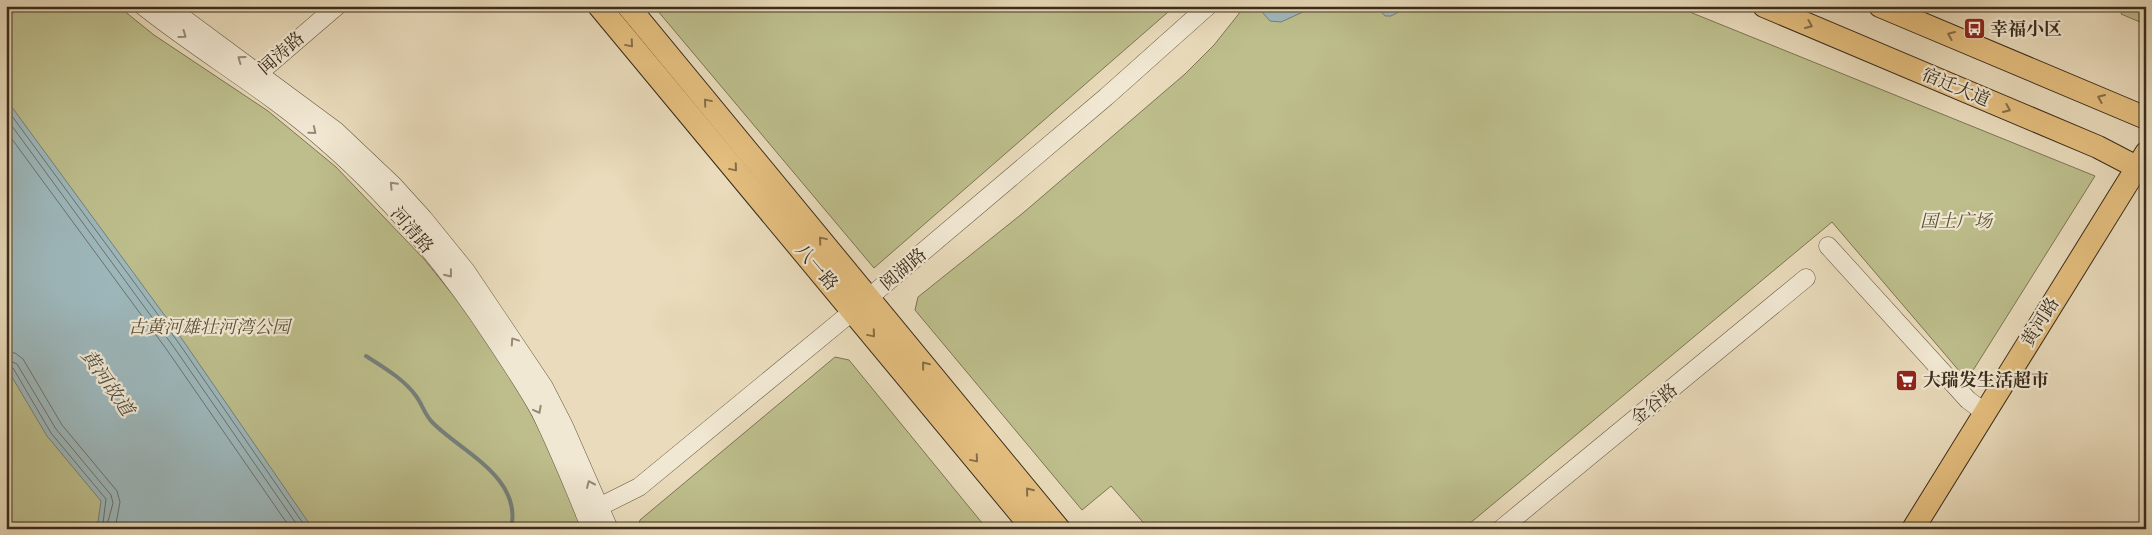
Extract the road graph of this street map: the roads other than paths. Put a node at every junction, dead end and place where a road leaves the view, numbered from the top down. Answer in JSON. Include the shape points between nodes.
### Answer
{"nodes":[{"id":1,"x":143,"y":6,"type":"edge"},
{"id":2,"x":167,"y":6,"type":"edge"},
{"id":3,"x":337,"y":6,"type":"edge"},
{"id":4,"x":599,"y":6,"type":"edge"},
{"id":5,"x":628,"y":6,"type":"edge"},
{"id":6,"x":1208,"y":6,"type":"edge"},
{"id":7,"x":1764,"y":6,"type":"edge"},
{"id":8,"x":1880,"y":6,"type":"edge"},
{"id":9,"x":253,"y":77,"type":"junction"},
{"id":10,"x":2146,"y":118,"type":"edge"},
{"id":11,"x":2144,"y":168,"type":"edge"},
{"id":12,"x":1828,"y":246,"type":"dead end"},
{"id":13,"x":1806,"y":278,"type":"dead end"},
{"id":14,"x":861,"y":304,"type":"junction"},
{"id":15,"x":1984,"y":412,"type":"junction"},
{"id":16,"x":592,"y":517,"type":"edge"},
{"id":17,"x":609,"y":529,"type":"edge"},
{"id":18,"x":1033,"y":529,"type":"edge"},
{"id":19,"x":1060,"y":529,"type":"edge"},
{"id":20,"x":1501,"y":529,"type":"edge"},
{"id":21,"x":1912,"y":529,"type":"edge"},
{"id":22,"x":1930,"y":529,"type":"edge"}],
"edges":[{"from":1,"to":9,"type":"street","name":"河清路","one_way":true},
{"from":9,"to":2,"type":"street","name":"河清路","one_way":true},
{"from":3,"to":9,"type":"street","name":"闻涛路"},
{"from":4,"to":14,"type":"main road","name":"八一路","one_way":true},
{"from":14,"to":5,"type":"main road","name":"八一路","one_way":true},
{"from":6,"to":14,"type":"street","name":"阅湖路","via":[[1106,98]]},
{"from":7,"to":11,"type":"main road","name":"宿迁大道","one_way":true},
{"from":10,"to":8,"type":"main road","one_way":true},
{"from":9,"to":16,"type":"street","name":"河清路","via":[[336,131],[423,218],[466,271],[544,387],[564,426]]},
{"from":11,"to":15,"type":"main road","name":"黄河路"},
{"from":11,"to":22,"type":"main road","name":"黄河路"},
{"from":12,"to":15,"type":"street","via":[[1968,400]]},
{"from":13,"to":20,"type":"street","name":"金谷路"},
{"from":14,"to":16,"type":"street","name":"阅湖路","via":[[638,487]]},
{"from":14,"to":18,"type":"main road","name":"八一路","one_way":true},
{"from":19,"to":14,"type":"main road","name":"八一路","one_way":true},
{"from":15,"to":21,"type":"main road","name":"黄河路"},
{"from":16,"to":17,"type":"street","name":"河清路"}]}
